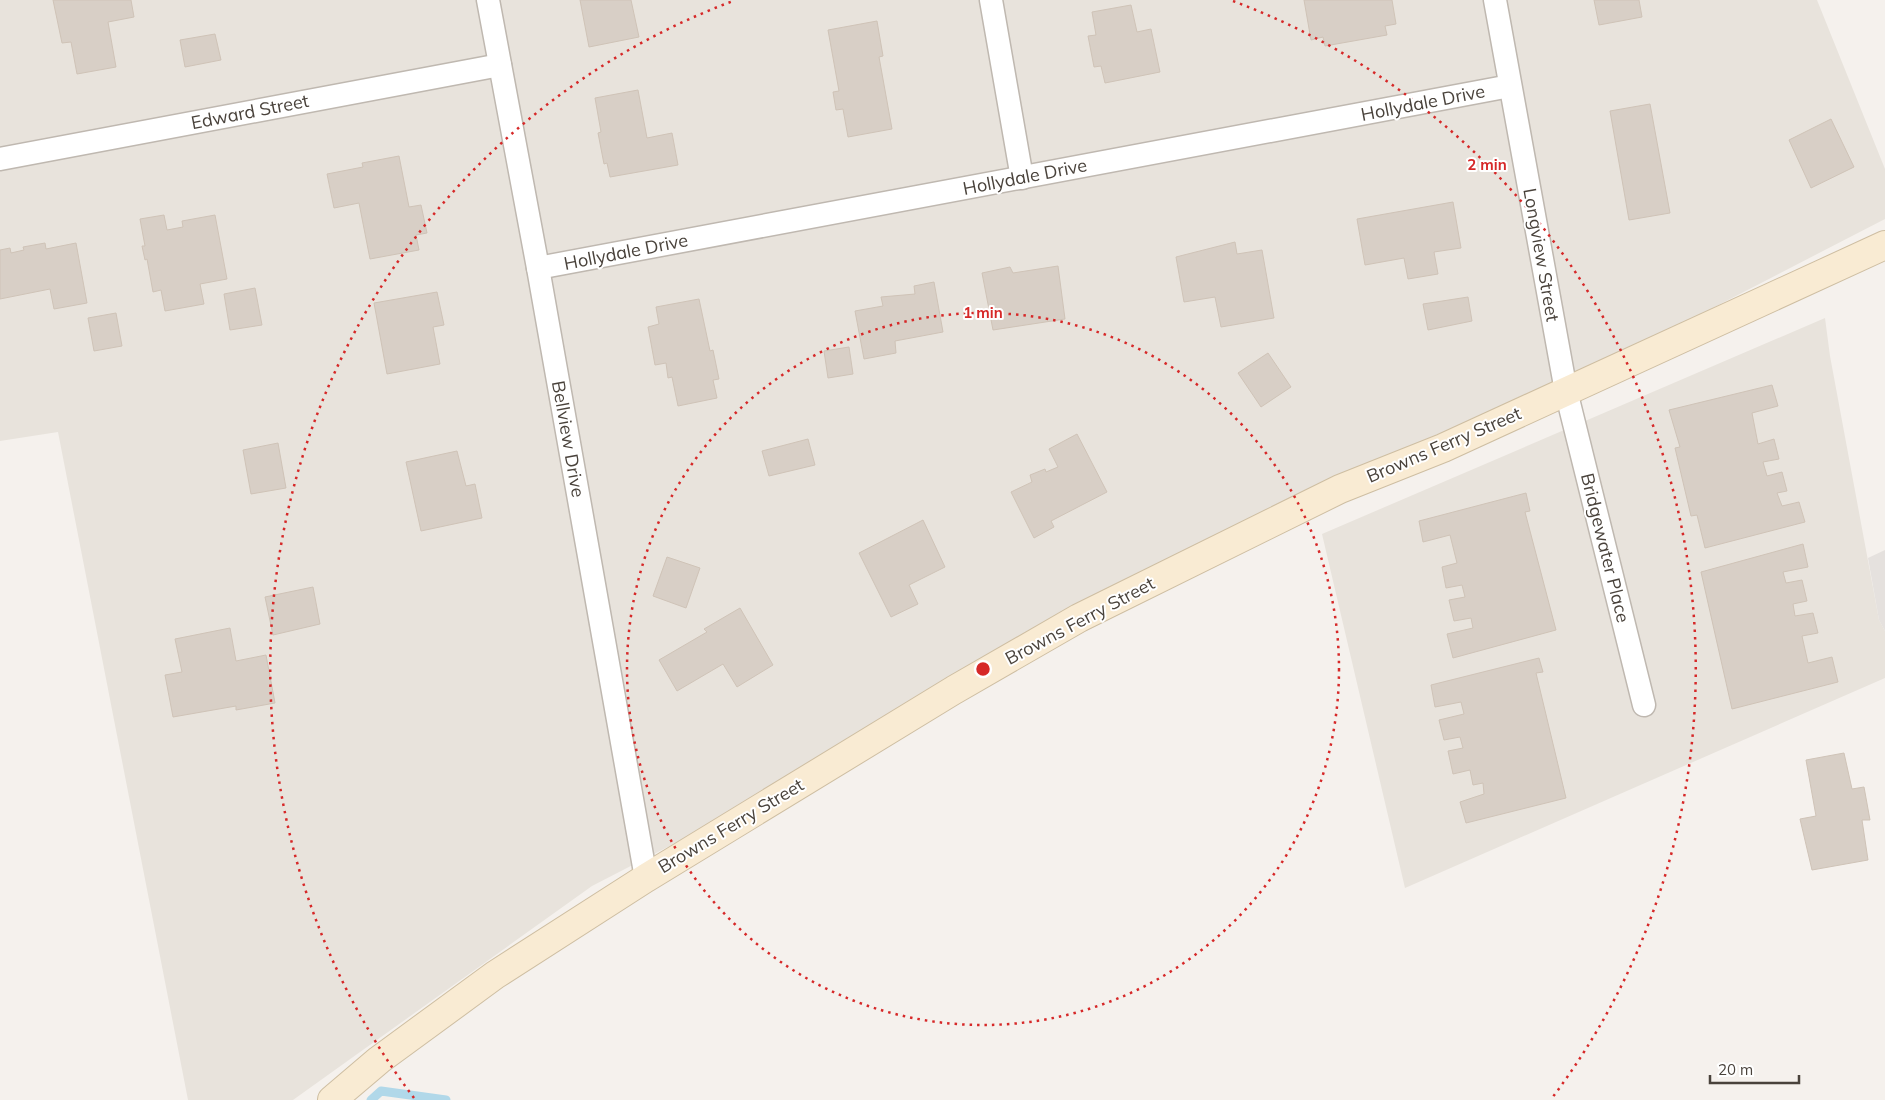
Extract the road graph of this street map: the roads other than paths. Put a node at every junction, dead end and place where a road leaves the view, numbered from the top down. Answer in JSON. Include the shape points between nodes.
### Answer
{"nodes":[{"id":1,"x":488,"y":0,"type":"edge"},
{"id":2,"x":990,"y":0,"type":"edge"},
{"id":3,"x":1494,"y":0,"type":"edge"},
{"id":4,"x":500,"y":65,"type":"junction"},
{"id":5,"x":1510,"y":86,"type":"junction"},
{"id":6,"x":0,"y":159,"type":"edge"},
{"id":7,"x":1022,"y":178,"type":"junction"},
{"id":8,"x":1885,"y":245,"type":"edge"},
{"id":9,"x":538,"y":268,"type":"junction"},
{"id":10,"x":1566,"y":391,"type":"junction"},
{"id":11,"x":1644,"y":705,"type":"dead end"},
{"id":12,"x":646,"y":878,"type":"junction"},
{"id":13,"x":332,"y":1100,"type":"edge"}],
"edges":[{"from":1,"to":4,"type":"street","name":"Bellview Drive"},
{"from":2,"to":7,"type":"street"},
{"from":3,"to":5,"type":"street","name":"Longview Street"},
{"from":4,"to":6,"type":"street","name":"Edward Street"},
{"from":4,"to":9,"type":"street","name":"Bellview Drive"},
{"from":5,"to":7,"type":"street","name":"Hollydale Drive"},
{"from":5,"to":10,"type":"street","name":"Longview Street"},
{"from":7,"to":9,"type":"street","name":"Hollydale Drive"},
{"from":8,"to":10,"type":"street","name":"Browns Ferry Street"},
{"from":9,"to":12,"type":"street","name":"Bellview Drive"},
{"from":10,"to":11,"type":"street","name":"Bridgewater Place"},
{"from":10,"to":12,"type":"street","name":"Browns Ferry Street","via":[[1443,448],[1340,488],[1079,618],[954,690]]},
{"from":12,"to":13,"type":"street","name":"Browns Ferry Street","via":[[495,975],[379,1060]]}]}
